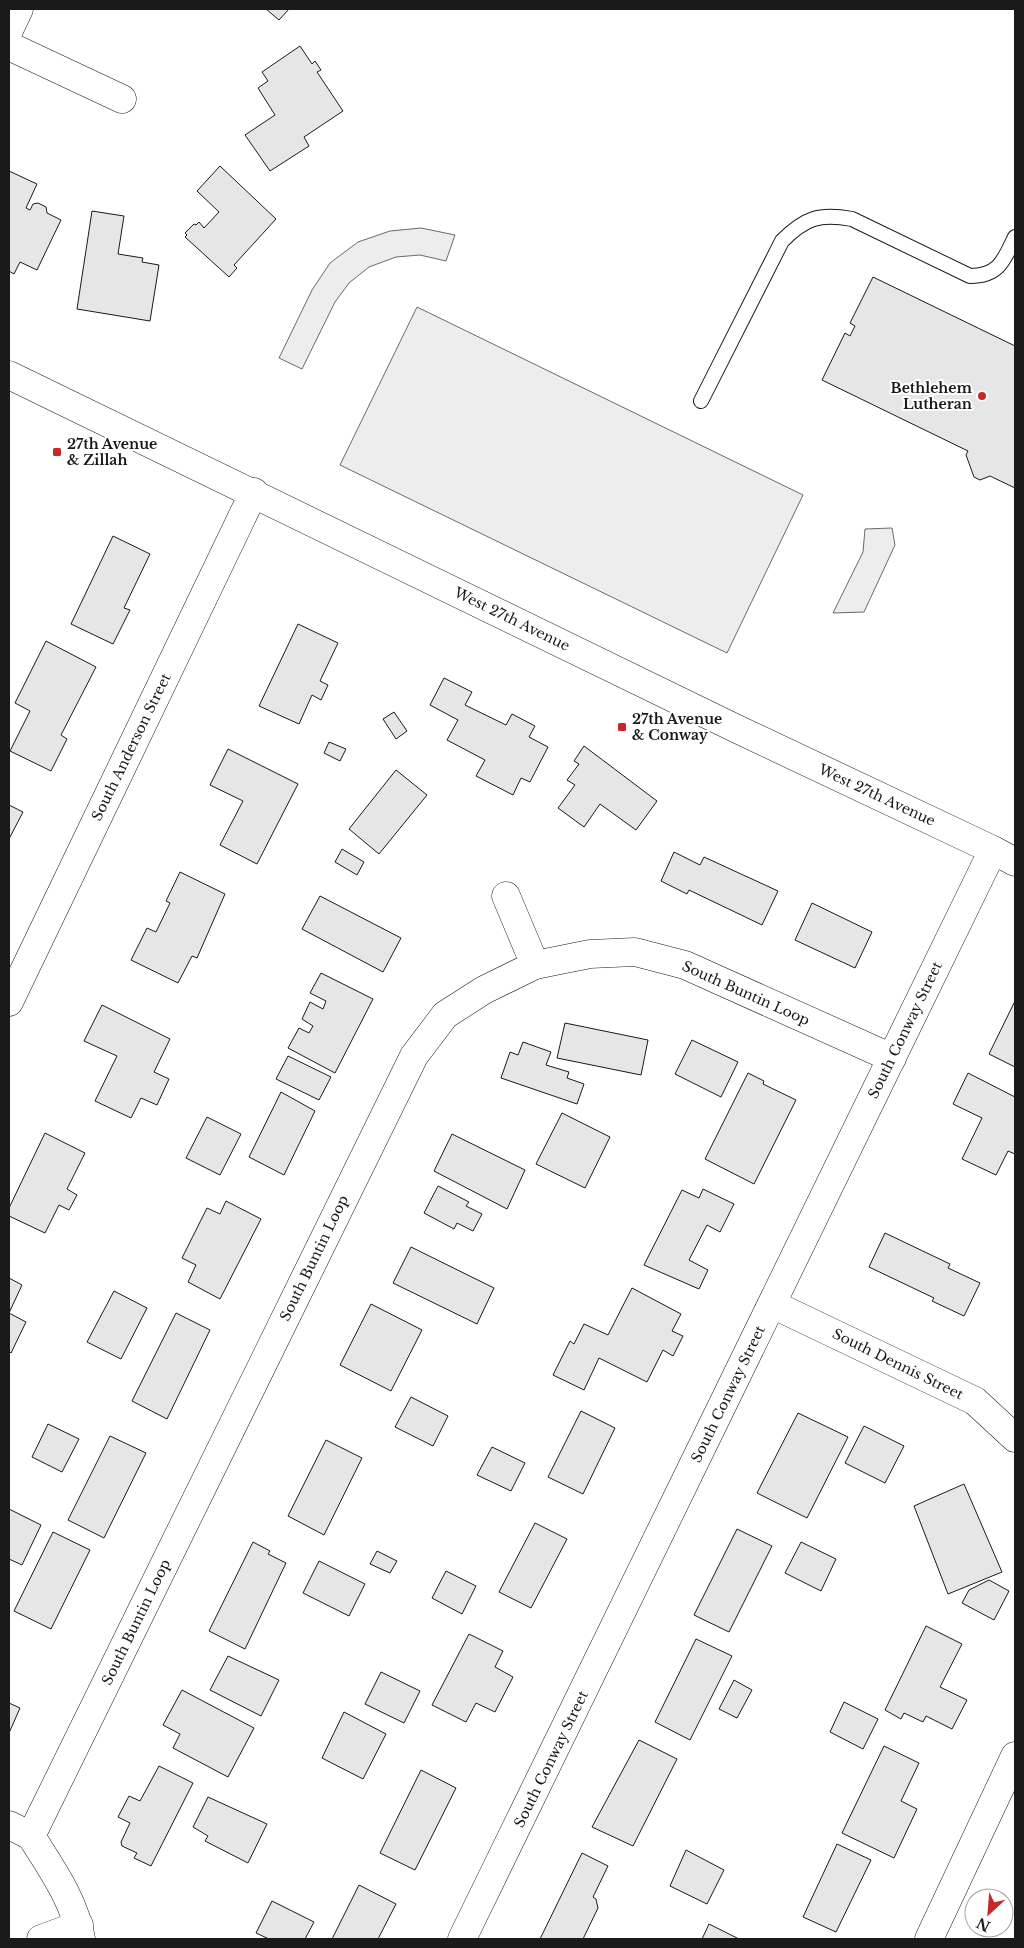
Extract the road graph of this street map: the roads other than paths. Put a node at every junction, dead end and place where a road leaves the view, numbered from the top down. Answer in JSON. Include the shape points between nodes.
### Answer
{"nodes":[{"id":1,"x":18,"y":9,"type":"edge"},
{"id":2,"x":9,"y":30,"type":"edge"},
{"id":3,"x":9,"y":46,"type":"edge"},
{"id":4,"x":122,"y":99,"type":"dead end"},
{"id":5,"x":1015,"y":236,"type":"edge"},
{"id":6,"x":9,"y":375,"type":"edge"},
{"id":7,"x":702,"y":401,"type":"dead end"},
{"id":8,"x":254,"y":492,"type":"junction"},
{"id":9,"x":1004,"y":856,"type":"edge"},
{"id":10,"x":506,"y":896,"type":"dead end"},
{"id":11,"x":535,"y":965,"type":"junction"},
{"id":12,"x":9,"y":1002,"type":"edge"},
{"id":13,"x":892,"y":1058,"type":"junction"},
{"id":14,"x":772,"y":1304,"type":"junction"},
{"id":15,"x":1015,"y":1438,"type":"edge"},
{"id":16,"x":1015,"y":1756,"type":"edge"},
{"id":17,"x":20,"y":1830,"type":"edge"},
{"id":18,"x":80,"y":1932,"type":"edge"},
{"id":19,"x":41,"y":1939,"type":"edge"},
{"id":20,"x":462,"y":1939,"type":"edge"},
{"id":21,"x":929,"y":1939,"type":"edge"}],
"edges":[{"from":1,"to":2,"type":"street"},
{"from":3,"to":4,"type":"street"},
{"from":5,"to":7,"type":"lane","via":[[1002,264],[985,276],[970,276],[852,218],[831,215],[812,218],[782,241]]},
{"from":6,"to":8,"type":"street","name":"West 27th Avenue"},
{"from":8,"to":9,"type":"street","name":"West 27th Avenue","via":[[736,729]]},
{"from":8,"to":12,"type":"street","name":"South Anderson Street"},
{"from":9,"to":13,"type":"street","name":"South Conway Street"},
{"from":10,"to":11,"type":"street"},
{"from":11,"to":13,"type":"street","name":"South Buntin Loop","via":[[590,954],[643,954],[685,965]]},
{"from":11,"to":17,"type":"street","name":"South Buntin Loop","via":[[484,990],[445,1015],[414,1056]]},
{"from":13,"to":14,"type":"street","name":"South Conway Street"},
{"from":14,"to":15,"type":"street","name":"South Dennis Street","via":[[975,1401]]},
{"from":14,"to":20,"type":"street","name":"South Conway Street"},
{"from":16,"to":21,"type":"street"},
{"from":17,"to":18,"type":"street","name":"South Buntin Loop","via":[[58,1879]]},
{"from":18,"to":19,"type":"street"}]}
